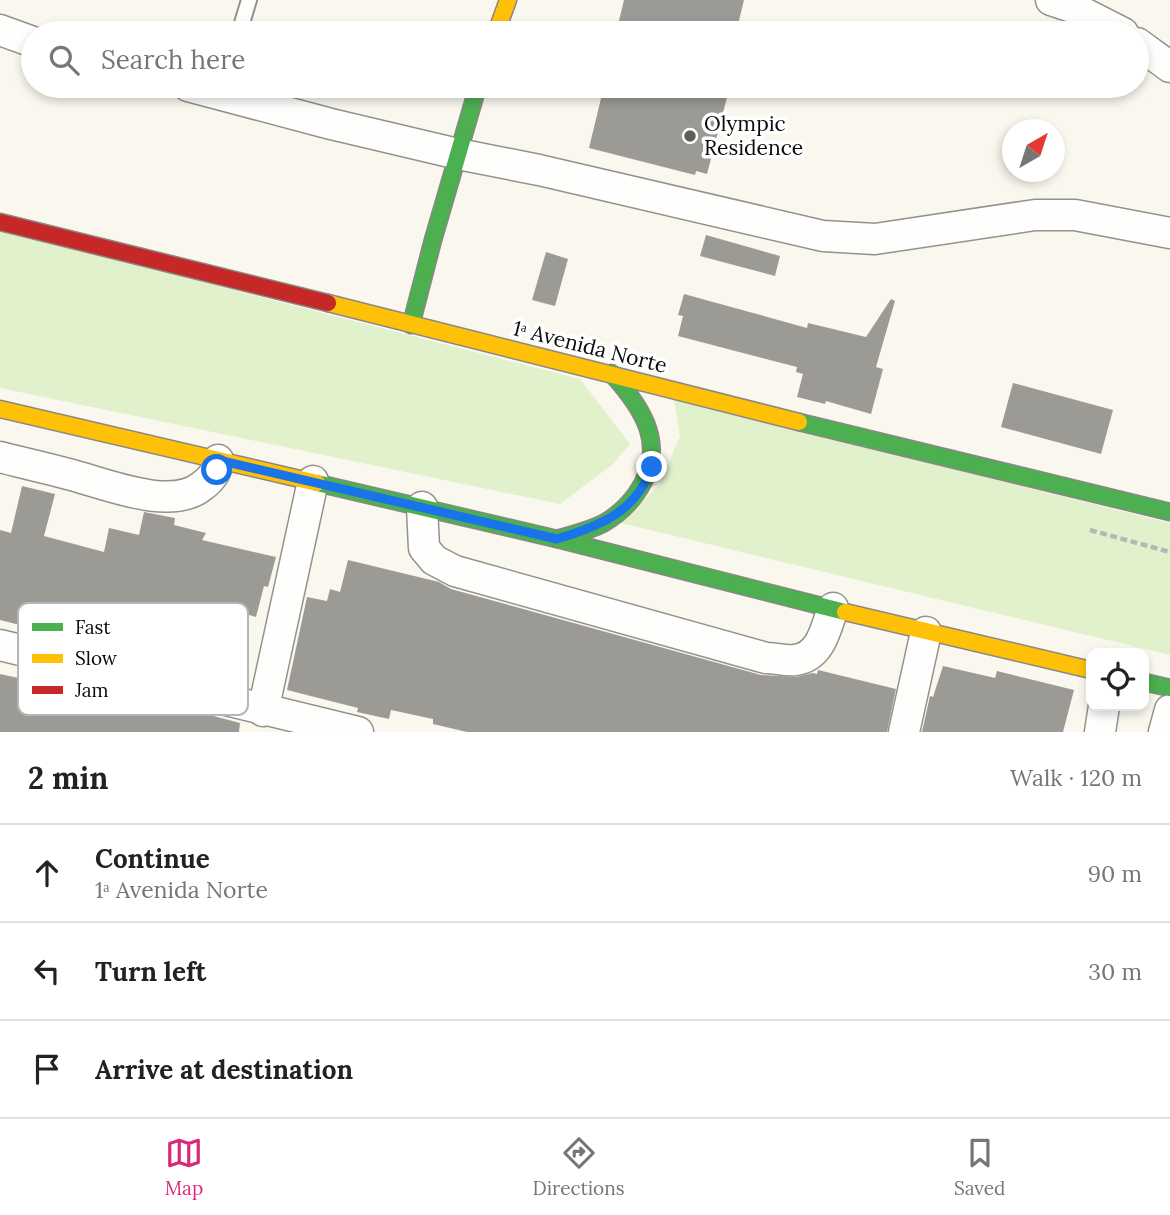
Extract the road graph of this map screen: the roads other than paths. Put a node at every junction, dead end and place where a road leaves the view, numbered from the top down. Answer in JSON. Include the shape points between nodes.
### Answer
{"nodes":[{"id":1,"x":249,"y":0,"type":"edge"},
{"id":2,"x":508,"y":0,"type":"edge"},
{"id":3,"x":1051,"y":0,"type":"edge"},
{"id":4,"x":243,"y":21,"type":"edge"},
{"id":5,"x":500,"y":21,"type":"edge"},
{"id":6,"x":1100,"y":21,"type":"edge"},
{"id":7,"x":0,"y":30,"type":"edge"},
{"id":8,"x":21,"y":38,"type":"edge"},
{"id":9,"x":1149,"y":52,"type":"edge"},
{"id":10,"x":1170,"y":67,"type":"edge"},
{"id":11,"x":248,"y":98,"type":"edge"},
{"id":12,"x":474,"y":98,"type":"edge"},
{"id":13,"x":458,"y":154,"type":"junction"},
{"id":14,"x":0,"y":222,"type":"edge"},
{"id":15,"x":1170,"y":233,"type":"edge"},
{"id":16,"x":411,"y":326,"type":"junction"},
{"id":17,"x":611,"y":373,"type":"junction"},
{"id":18,"x":0,"y":409,"type":"edge"},
{"id":19,"x":0,"y":457,"type":"edge"},
{"id":20,"x":218,"y":460,"type":"junction"},
{"id":21,"x":313,"y":481,"type":"junction"},
{"id":22,"x":422,"y":507,"type":"junction"},
{"id":23,"x":1170,"y":512,"type":"edge"},
{"id":24,"x":557,"y":539,"type":"junction"},
{"id":25,"x":833,"y":608,"type":"junction"},
{"id":26,"x":926,"y":632,"type":"junction"},
{"id":27,"x":0,"y":645,"type":"edge"},
{"id":28,"x":18,"y":650,"type":"edge"},
{"id":29,"x":1086,"y":669,"type":"edge"},
{"id":30,"x":1149,"y":683,"type":"edge"},
{"id":31,"x":1170,"y":688,"type":"edge"},
{"id":32,"x":248,"y":707,"type":"edge"},
{"id":33,"x":1170,"y":710,"type":"edge"},
{"id":34,"x":263,"y":711,"type":"junction"},
{"id":35,"x":1103,"y":711,"type":"edge"},
{"id":36,"x":358,"y":732,"type":"edge"},
{"id":37,"x":904,"y":732,"type":"edge"},
{"id":38,"x":1100,"y":732,"type":"edge"},
{"id":39,"x":1164,"y":732,"type":"edge"}],
"edges":[{"from":1,"to":4,"type":"lane"},
{"from":2,"to":5,"type":"main road"},
{"from":3,"to":6,"type":"street"},
{"from":7,"to":8,"type":"street"},
{"from":9,"to":10,"type":"street"},
{"from":11,"to":13,"type":"street","via":[[331,124]]},
{"from":12,"to":13,"type":"main road"},
{"from":13,"to":15,"type":"street","via":[[823,236],[875,239],[1035,215],[1075,215]]},
{"from":13,"to":16,"type":"main road"},
{"from":14,"to":16,"type":"main road","name":"1ᵃ Avenida Norte"},
{"from":16,"to":17,"type":"main road","name":"1ᵃ Avenida Norte"},
{"from":17,"to":23,"type":"main road","name":"1ᵃ Avenida Norte"},
{"from":17,"to":24,"type":"main road","via":[[638,403],[653,453],[652,467],[640,490],[606,523]]},
{"from":18,"to":20,"type":"main road"},
{"from":19,"to":20,"type":"street","via":[[131,492],[172,497],[192,494],[207,482],[217,470]]},
{"from":20,"to":21,"type":"main road"},
{"from":21,"to":22,"type":"main road"},
{"from":21,"to":34,"type":"street"},
{"from":22,"to":24,"type":"main road"},
{"from":22,"to":25,"type":"street","via":[[424,548],[455,571],[766,657],[796,660],[811,653],[822,642]]},
{"from":24,"to":25,"type":"main road"},
{"from":25,"to":26,"type":"main road"},
{"from":26,"to":29,"type":"main road"},
{"from":26,"to":37,"type":"street"},
{"from":27,"to":28,"type":"street"},
{"from":30,"to":31,"type":"main road"},
{"from":32,"to":34,"type":"street"},
{"from":33,"to":39,"type":"street"},
{"from":34,"to":36,"type":"street"},
{"from":35,"to":38,"type":"street"}]}
